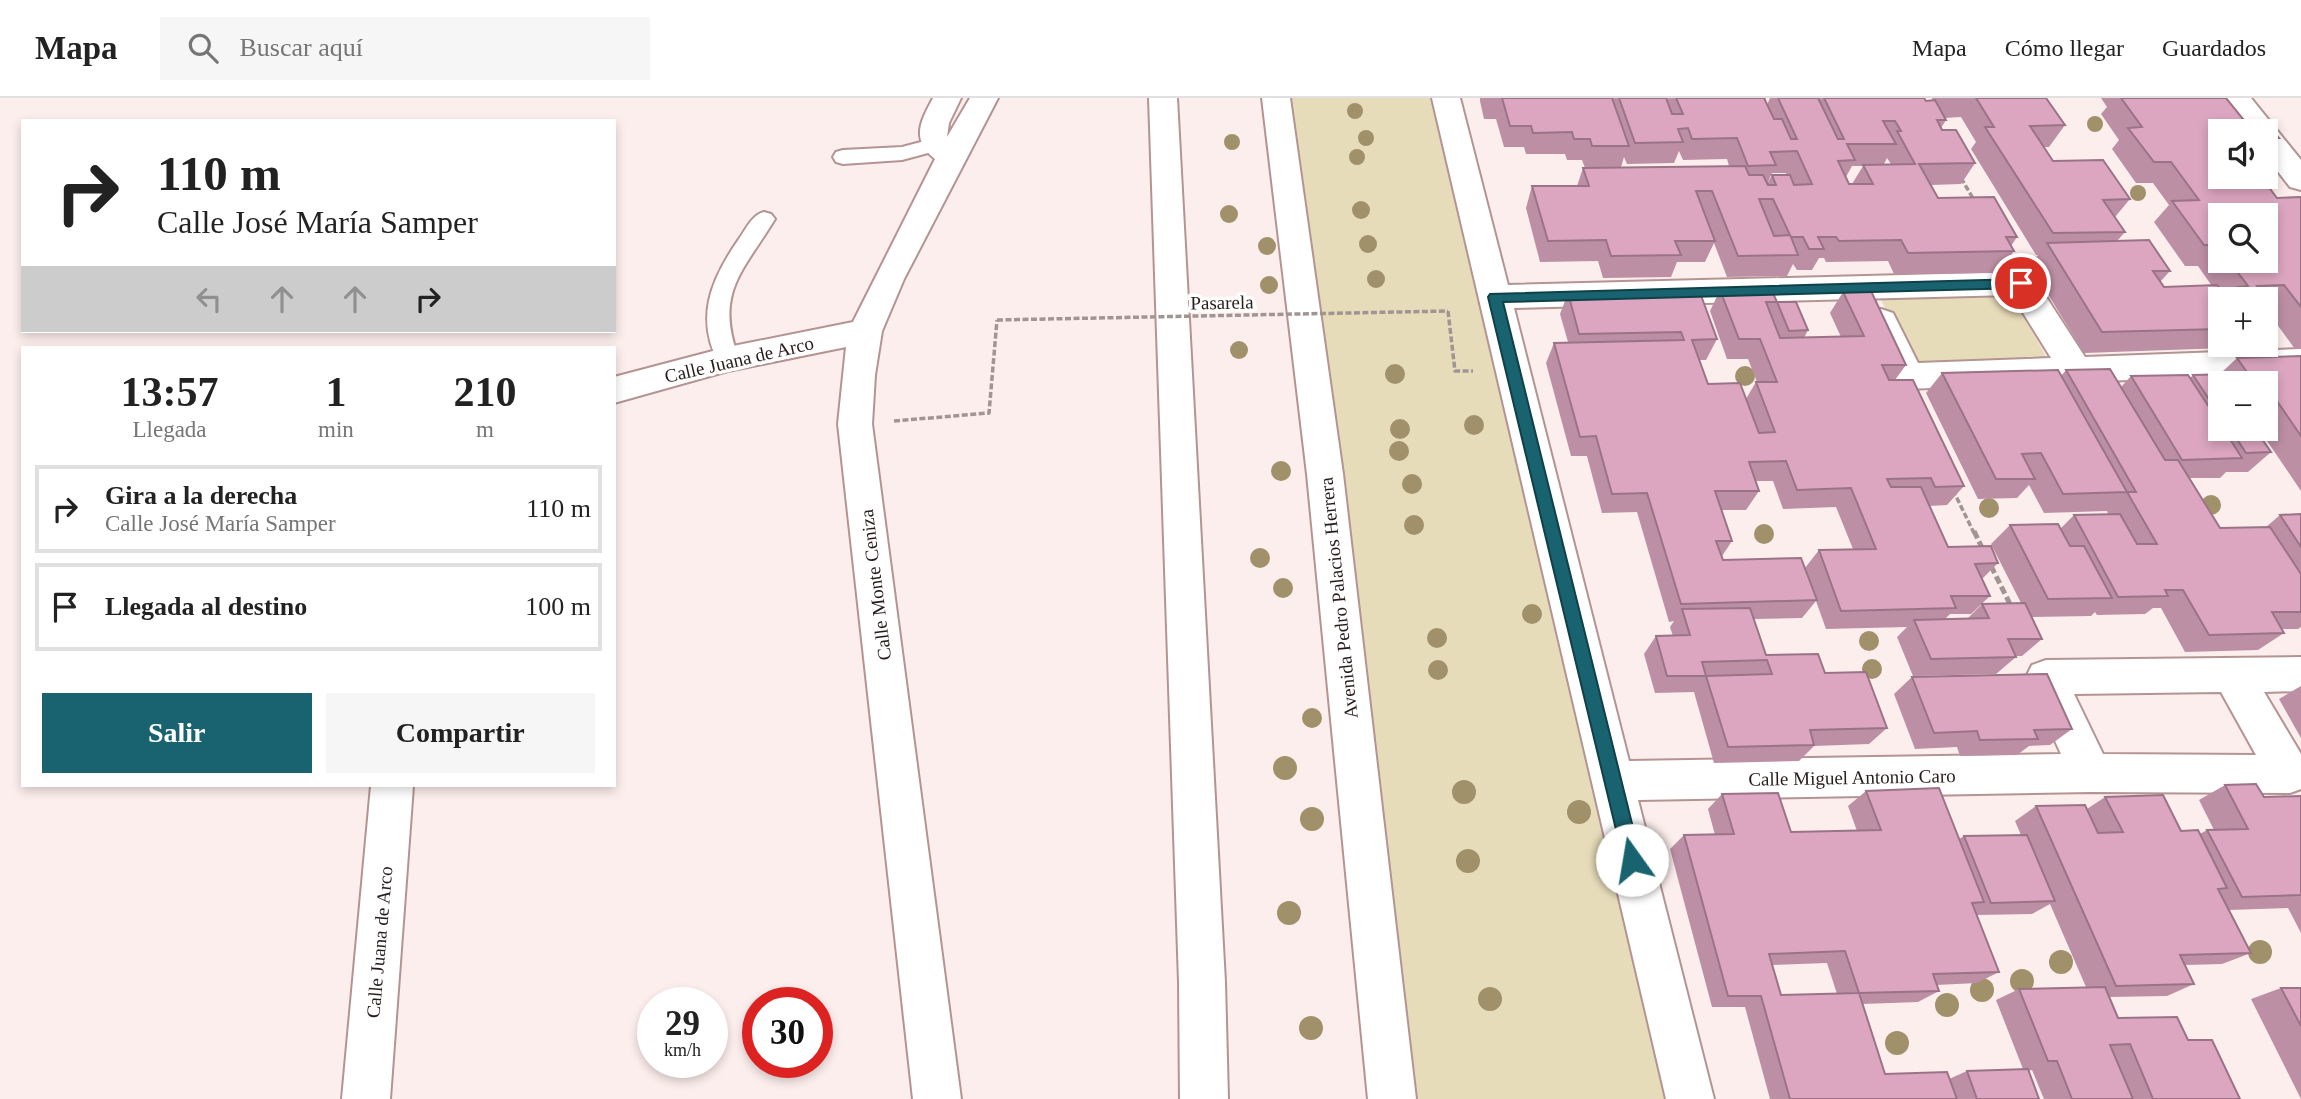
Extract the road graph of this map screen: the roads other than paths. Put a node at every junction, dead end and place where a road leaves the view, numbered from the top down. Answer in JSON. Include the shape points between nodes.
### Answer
{"nodes":[{"id":1,"x":947,"y":98,"type":"edge"},
{"id":2,"x":984,"y":98,"type":"edge"},
{"id":3,"x":1163,"y":98,"type":"edge"},
{"id":4,"x":1276,"y":98,"type":"edge"},
{"id":5,"x":1446,"y":98,"type":"edge"},
{"id":6,"x":2236,"y":98,"type":"edge"},
{"id":7,"x":2253,"y":119,"type":"edge"},
{"id":8,"x":944,"y":150,"type":"junction"},
{"id":9,"x":2278,"y":151,"type":"edge"},
{"id":10,"x":843,"y":157,"type":"dead end"},
{"id":11,"x":2301,"y":180,"type":"edge"},
{"id":12,"x":764,"y":219,"type":"dead end"},
{"id":13,"x":1866,"y":288,"type":"junction"},
{"id":14,"x":1495,"y":297,"type":"junction"},
{"id":15,"x":865,"y":331,"type":"junction"},
{"id":16,"x":727,"y":359,"type":"junction"},
{"id":17,"x":2301,"y":361,"type":"edge"},
{"id":18,"x":2075,"y":369,"type":"junction"},
{"id":19,"x":616,"y":389,"type":"edge"},
{"id":20,"x":2301,"y":674,"type":"edge"},
{"id":21,"x":2232,"y":675,"type":"junction"},
{"id":22,"x":2091,"y":773,"type":"junction"},
{"id":23,"x":1613,"y":781,"type":"junction"},
{"id":24,"x":392,"y":787,"type":"edge"},
{"id":25,"x":366,"y":1099,"type":"edge"},
{"id":26,"x":937,"y":1099,"type":"edge"},
{"id":27,"x":1204,"y":1099,"type":"edge"},
{"id":28,"x":1392,"y":1099,"type":"edge"},
{"id":29,"x":1690,"y":1099,"type":"edge"}],
"edges":[{"from":1,"to":8,"type":"street","via":[[931,125],[932,135]]},
{"from":2,"to":8,"type":"street","name":"Calle Monte Ceniza"},
{"from":3,"to":27,"type":"street"},
{"from":4,"to":28,"type":"street","name":"Avenida Pedro Palacios Herrera","via":[[1325,474]]},
{"from":5,"to":14,"type":"street"},
{"from":6,"to":7,"type":"street"},
{"from":8,"to":10,"type":"lane"},
{"from":8,"to":15,"type":"street","name":"Calle Monte Ceniza"},
{"from":9,"to":11,"type":"street"},
{"from":12,"to":16,"type":"lane","via":[[721,284],[715,323]]},
{"from":13,"to":14,"type":"street"},
{"from":13,"to":18,"type":"street","via":[[2021,283]]},
{"from":13,"to":18,"type":"street","via":[[1907,376]]},
{"from":14,"to":23,"type":"street"},
{"from":15,"to":16,"type":"street","name":"Calle Juana de Arco"},
{"from":15,"to":26,"type":"street","name":"Calle Monte Ceniza","via":[[855,424]]},
{"from":16,"to":19,"type":"street","name":"Calle Juana de Arco"},
{"from":17,"to":18,"type":"street"},
{"from":20,"to":21,"type":"street"},
{"from":21,"to":22,"type":"street","via":[[2046,677]]},
{"from":21,"to":22,"type":"street","name":"Calle Miguel Antonio Caro","via":[[2290,774]]},
{"from":22,"to":23,"type":"street","name":"Calle Miguel Antonio Caro"},
{"from":23,"to":29,"type":"street"},
{"from":24,"to":25,"type":"street","name":"Calle Juana de Arco"}]}
